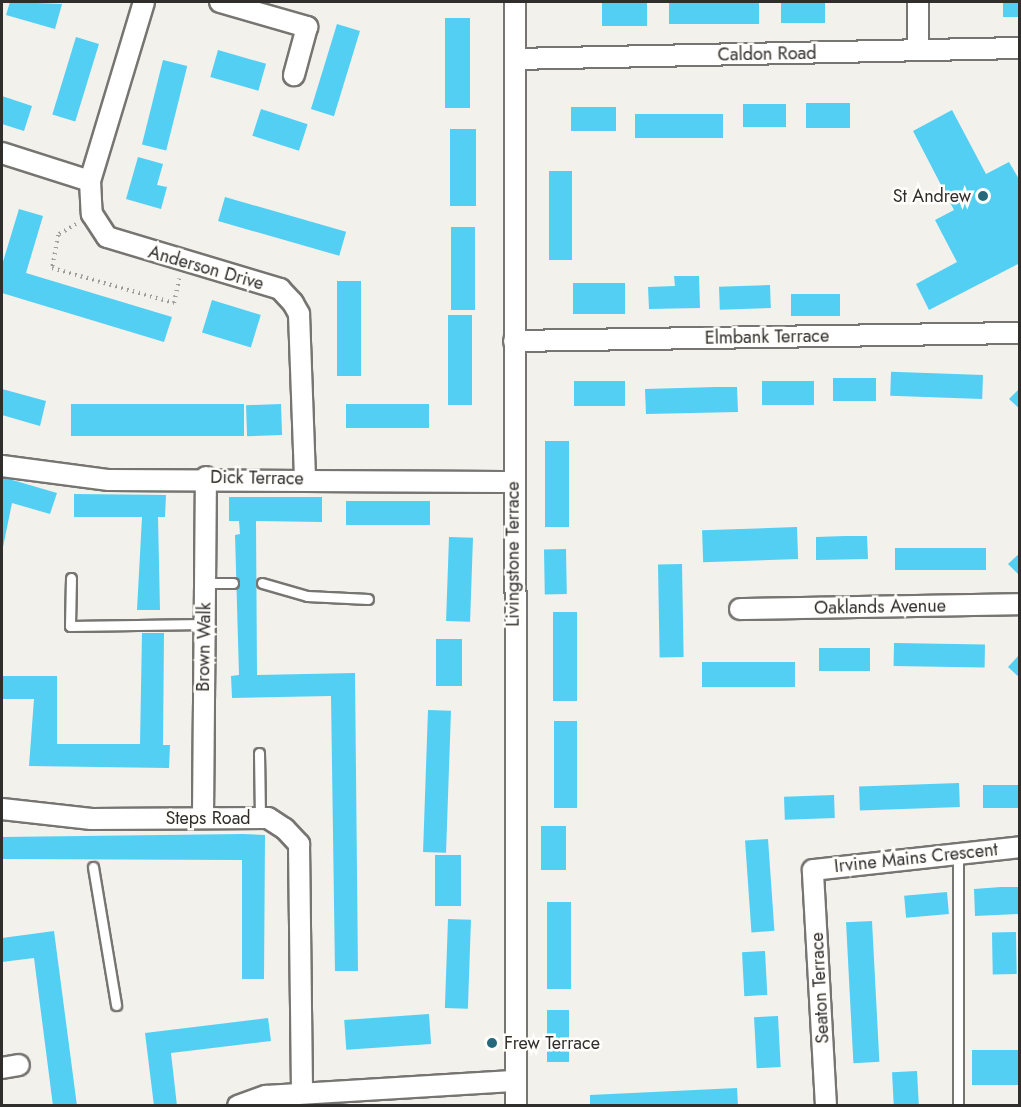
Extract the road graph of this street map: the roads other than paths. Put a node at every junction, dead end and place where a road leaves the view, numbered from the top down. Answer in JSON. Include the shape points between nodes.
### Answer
{"nodes":[{"id":1,"x":144,"y":2,"type":"edge"},
{"id":2,"x":220,"y":2,"type":"edge"},
{"id":3,"x":515,"y":2,"type":"edge"},
{"id":4,"x":918,"y":2,"type":"edge"},
{"id":5,"x":1020,"y":48,"type":"edge"},
{"id":6,"x":918,"y":50,"type":"junction"},
{"id":7,"x":515,"y":60,"type":"junction"},
{"id":8,"x":294,"y":75,"type":"dead end"},
{"id":9,"x":2,"y":153,"type":"edge"},
{"id":10,"x":90,"y":181,"type":"junction"},
{"id":11,"x":1020,"y":333,"type":"edge"},
{"id":12,"x":514,"y":341,"type":"junction"},
{"id":13,"x":2,"y":466,"type":"edge"},
{"id":14,"x":206,"y":477,"type":"junction"},
{"id":15,"x":305,"y":479,"type":"junction"},
{"id":16,"x":513,"y":482,"type":"junction"},
{"id":17,"x":71,"y":578,"type":"dead end"},
{"id":18,"x":205,"y":583,"type":"junction"},
{"id":19,"x":233,"y":583,"type":"dead end"},
{"id":20,"x":262,"y":583,"type":"dead end"},
{"id":21,"x":368,"y":599,"type":"dead end"},
{"id":22,"x":1020,"y":604,"type":"edge"},
{"id":23,"x":740,"y":609,"type":"dead end"},
{"id":24,"x":204,"y":624,"type":"junction"},
{"id":25,"x":259,"y":753,"type":"dead end"},
{"id":26,"x":2,"y":809,"type":"edge"},
{"id":27,"x":203,"y":816,"type":"junction"},
{"id":28,"x":260,"y":818,"type":"junction"},
{"id":29,"x":1020,"y":847,"type":"edge"},
{"id":30,"x":958,"y":854,"type":"junction"},
{"id":31,"x":93,"y":867,"type":"dead end"},
{"id":32,"x":813,"y":870,"type":"joint"},
{"id":33,"x":116,"y":1005,"type":"dead end"},
{"id":34,"x":513,"y":1081,"type":"junction"},
{"id":35,"x":302,"y":1093,"type":"junction"},
{"id":36,"x":238,"y":1106,"type":"edge"},
{"id":37,"x":516,"y":1106,"type":"edge"},
{"id":38,"x":826,"y":1106,"type":"edge"},
{"id":39,"x":958,"y":1106,"type":"edge"}],
"edges":[{"from":1,"to":10,"type":"street"},
{"from":2,"to":8,"type":"street","via":[[307,27]]},
{"from":3,"to":7,"type":"street","name":"Livingstone Terrace"},
{"from":4,"to":6,"type":"street"},
{"from":5,"to":6,"type":"street","name":"Caldon Road"},
{"from":6,"to":7,"type":"street","name":"Caldon Road"},
{"from":7,"to":12,"type":"street","name":"Livingstone Terrace"},
{"from":9,"to":10,"type":"street"},
{"from":10,"to":15,"type":"street","name":"Anderson Drive","via":[[92,214],[107,237],[182,263],[280,289],[299,314]]},
{"from":11,"to":12,"type":"street","name":"Elmbank Terrace"},
{"from":12,"to":16,"type":"street","name":"Livingstone Terrace"},
{"from":13,"to":14,"type":"street","name":"Dick Terrace","via":[[109,480]]},
{"from":14,"to":15,"type":"street","name":"Dick Terrace"},
{"from":14,"to":18,"type":"street","name":"Brown Walk"},
{"from":15,"to":16,"type":"street","name":"Dick Terrace"},
{"from":16,"to":34,"type":"street","name":"Livingstone Terrace"},
{"from":17,"to":24,"type":"lane","via":[[70,626]]},
{"from":18,"to":19,"type":"lane"},
{"from":18,"to":24,"type":"street","name":"Brown Walk"},
{"from":20,"to":21,"type":"lane","via":[[307,596]]},
{"from":22,"to":23,"type":"street","name":"Oaklands Avenue"},
{"from":24,"to":27,"type":"street","name":"Brown Walk"},
{"from":25,"to":28,"type":"lane"},
{"from":26,"to":27,"type":"street","name":"Steps Road","via":[[91,826]]},
{"from":27,"to":28,"type":"street","name":"Steps Road"},
{"from":28,"to":35,"type":"street","name":"Steps Road","via":[[285,829],[299,844]]},
{"from":29,"to":30,"type":"street","name":"Irvine Mains Crescent"},
{"from":30,"to":32,"type":"street","name":"Irvine Mains Crescent"},
{"from":30,"to":39,"type":"lane"},
{"from":31,"to":33,"type":"lane"},
{"from":32,"to":38,"type":"street","name":"Seaton Terrace"},
{"from":34,"to":35,"type":"street"},
{"from":34,"to":37,"type":"street","name":"Livingstone Terrace"},
{"from":35,"to":36,"type":"street"}]}
